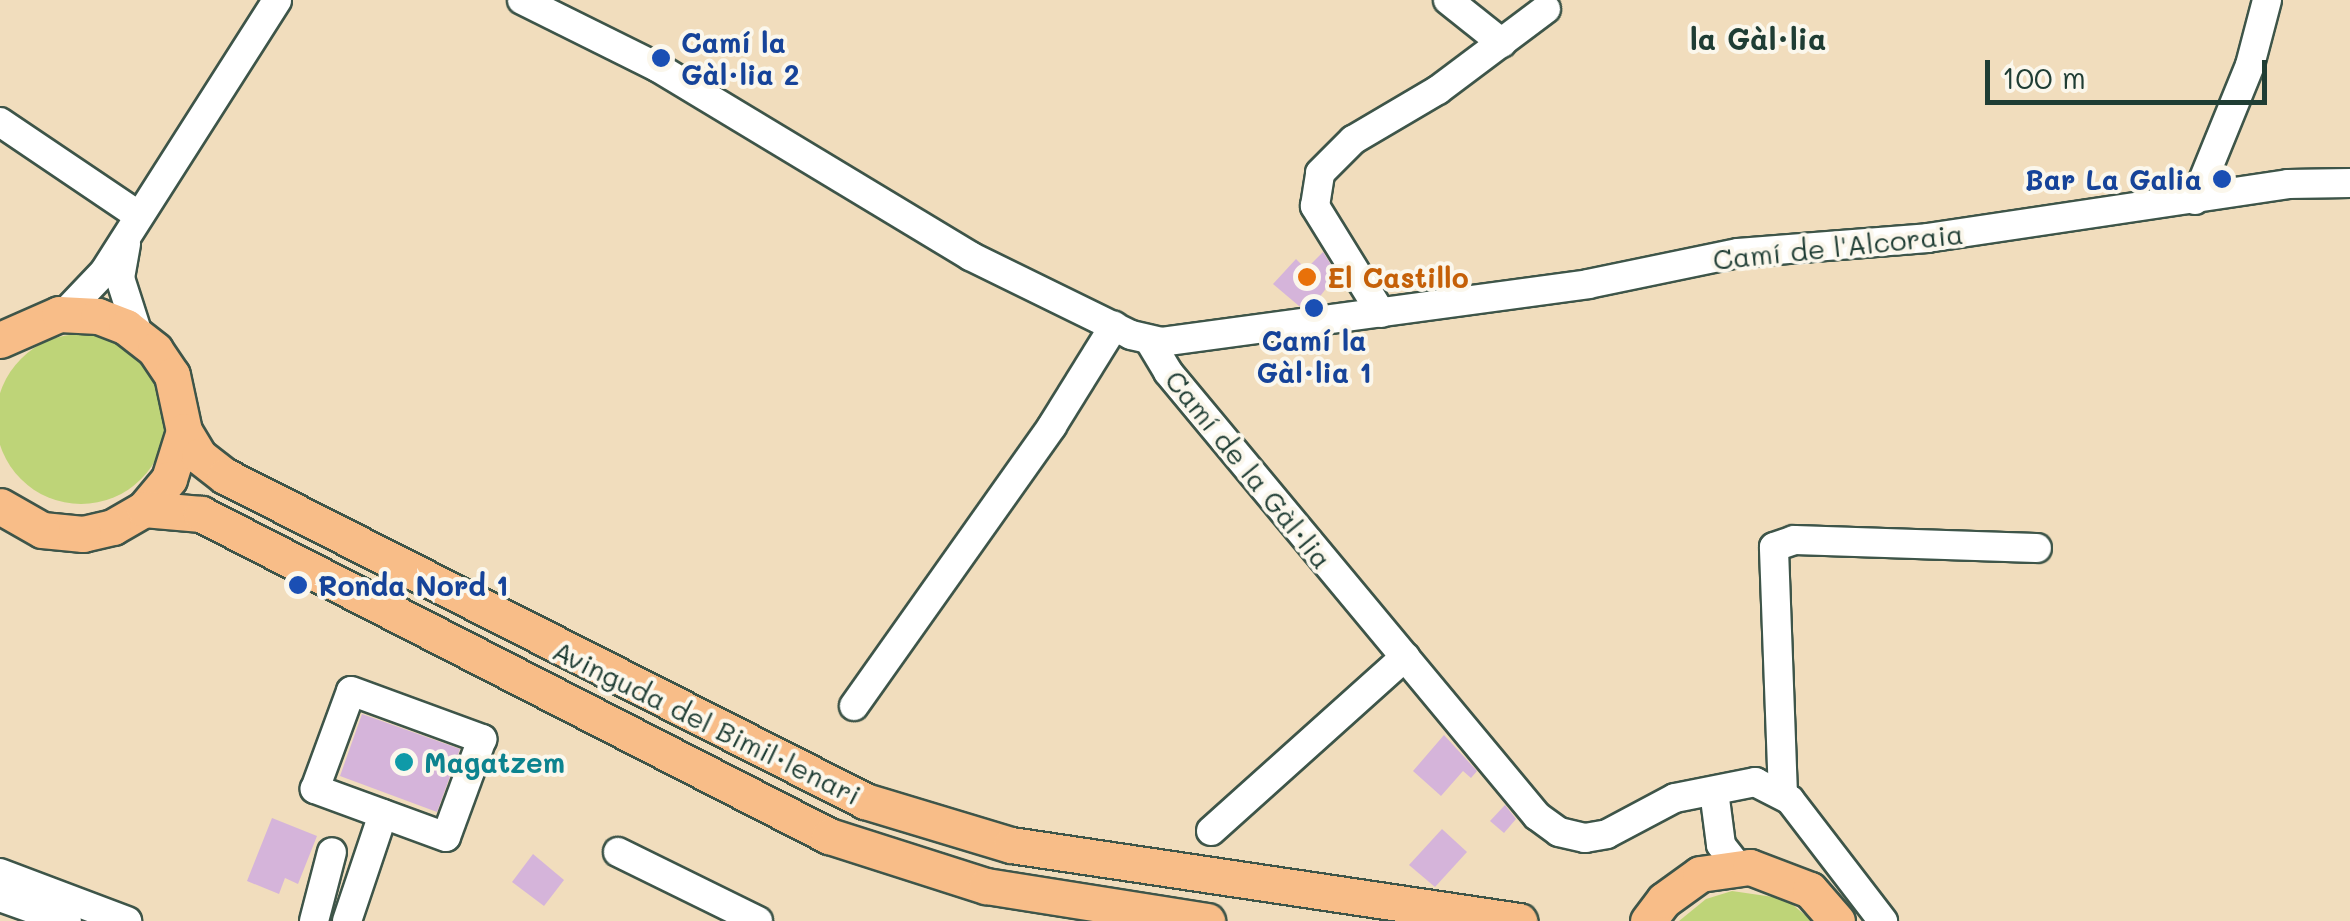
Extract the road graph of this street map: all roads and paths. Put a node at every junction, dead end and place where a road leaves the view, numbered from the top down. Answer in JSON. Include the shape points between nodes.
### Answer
{"nodes":[{"id":1,"x":522,"y":0,"type":"edge"},
{"id":2,"x":1448,"y":0,"type":"edge"},
{"id":3,"x":2267,"y":0,"type":"edge"},
{"id":4,"x":277,"y":4,"type":"edge"},
{"id":5,"x":1546,"y":8,"type":"dead end"},
{"id":6,"x":1502,"y":43,"type":"junction"},
{"id":7,"x":0,"y":122,"type":"edge"},
{"id":8,"x":2349,"y":188,"type":"edge"},
{"id":9,"x":2195,"y":200,"type":"junction"},
{"id":10,"x":134,"y":224,"type":"junction"},
{"id":11,"x":65,"y":313,"type":"junction"},
{"id":12,"x":1381,"y":313,"type":"junction"},
{"id":13,"x":1114,"y":326,"type":"junction"},
{"id":14,"x":138,"y":334,"type":"junction"},
{"id":15,"x":1,"y":339,"type":"edge"},
{"id":16,"x":1148,"y":340,"type":"junction"},
{"id":17,"x":184,"y":430,"type":"junction"},
{"id":18,"x":144,"y":509,"type":"junction"},
{"id":19,"x":3,"y":510,"type":"edge"},
{"id":20,"x":2037,"y":548,"type":"dead end"},
{"id":21,"x":1406,"y":658,"type":"junction"},
{"id":22,"x":854,"y":706,"type":"dead end"},
{"id":23,"x":1706,"y":792,"type":"junction"},
{"id":24,"x":1783,"y":795,"type":"junction"},
{"id":25,"x":383,"y":814,"type":"junction"},
{"id":26,"x":1211,"y":830,"type":"dead end"},
{"id":27,"x":332,"y":852,"type":"dead end"},
{"id":28,"x":618,"y":852,"type":"dead end"},
{"id":29,"x":1738,"y":867,"type":"junction"},
{"id":30,"x":0,"y":874,"type":"edge"},
{"id":31,"x":1700,"y":874,"type":"junction"},
{"id":32,"x":0,"y":897,"type":"edge"},
{"id":33,"x":1084,"y":913,"type":"edge"},
{"id":34,"x":1653,"y":914,"type":"edge"},
{"id":35,"x":1162,"y":918,"type":"edge"},
{"id":36,"x":67,"y":921,"type":"edge"},
{"id":37,"x":127,"y":921,"type":"edge"},
{"id":38,"x":314,"y":921,"type":"edge"},
{"id":39,"x":347,"y":921,"type":"edge"},
{"id":40,"x":758,"y":921,"type":"edge"},
{"id":41,"x":1207,"y":921,"type":"edge"},
{"id":42,"x":1519,"y":921,"type":"edge"},
{"id":43,"x":1624,"y":921,"type":"edge"},
{"id":44,"x":1838,"y":921,"type":"edge"},
{"id":45,"x":1883,"y":921,"type":"edge"}],
"edges":[{"from":1,"to":13,"type":"street","name":"Camí de la Gàl·lia","via":[[657,68],[970,256]]},
{"from":2,"to":6,"type":"street"},
{"from":3,"to":9,"type":"street","via":[[2250,65]]},
{"from":4,"to":10,"type":"street"},
{"from":5,"to":6,"type":"street"},
{"from":6,"to":12,"type":"street","via":[[1353,140],[1320,173],[1315,206]]},
{"from":7,"to":10,"type":"street"},
{"from":8,"to":9,"type":"street","name":"Camí de l'Alcoraia"},
{"from":9,"to":12,"type":"street","name":"Camí de l'Alcoraia","via":[[1927,238],[1738,253],[1588,284]]},
{"from":10,"to":11,"type":"street","via":[[104,272]]},
{"from":10,"to":14,"type":"street","via":[[120,278]]},
{"from":11,"to":14,"type":"main road","via":[[98,316]]},
{"from":11,"to":15,"type":"main road"},
{"from":12,"to":16,"type":"street","name":"Camí de l'Alcoraia"},
{"from":13,"to":16,"type":"street","name":"Camí de la Gàl·lia"},
{"from":13,"to":22,"type":"street","via":[[1052,426]]},
{"from":14,"to":17,"type":"main road","via":[[172,374]]},
{"from":16,"to":21,"type":"street","name":"Camí de la Gàl·lia"},
{"from":17,"to":18,"type":"main road","via":[[169,479]]},
{"from":17,"to":42,"type":"main road","name":"Avinguda del Bimil·lenari","via":[[199,456],[224,476],[865,801],[1010,846]]},
{"from":18,"to":19,"type":"main road","via":[[83,534],[42,530]]},
{"from":18,"to":33,"type":"main road","name":"Avinguda del Bimil·lenari","via":[[201,514],[829,836]]},
{"from":20,"to":24,"type":"street","via":[[1794,540],[1774,547]]},
{"from":21,"to":23,"type":"street","name":"Camí de la Gàl·lia","via":[[1536,816],[1559,832],[1607,834]]},
{"from":21,"to":26,"type":"street"},
{"from":23,"to":24,"type":"street","name":"Camí de la Gàl·lia","via":[[1755,782]]},
{"from":23,"to":29,"type":"street","via":[[1720,845]]},
{"from":23,"to":31,"type":"street","via":[[1707,852]]},
{"from":24,"to":45,"type":"street"},
{"from":25,"to":25,"type":"street","via":[[315,789],[351,691],[482,739],[446,838]]},
{"from":25,"to":39,"type":"street"},
{"from":27,"to":38,"type":"street"},
{"from":28,"to":40,"type":"street"},
{"from":29,"to":31,"type":"main road"},
{"from":29,"to":44,"type":"main road","via":[[1790,878]]},
{"from":30,"to":37,"type":"street"},
{"from":31,"to":34,"type":"main road"},
{"from":32,"to":36,"type":"street"},
{"from":33,"to":35,"type":"main road","name":"Avinguda del Bimil·lenari"},
{"from":34,"to":43,"type":"main road"},
{"from":35,"to":41,"type":"main road","name":"Avinguda del Bimil·lenari"}]}
